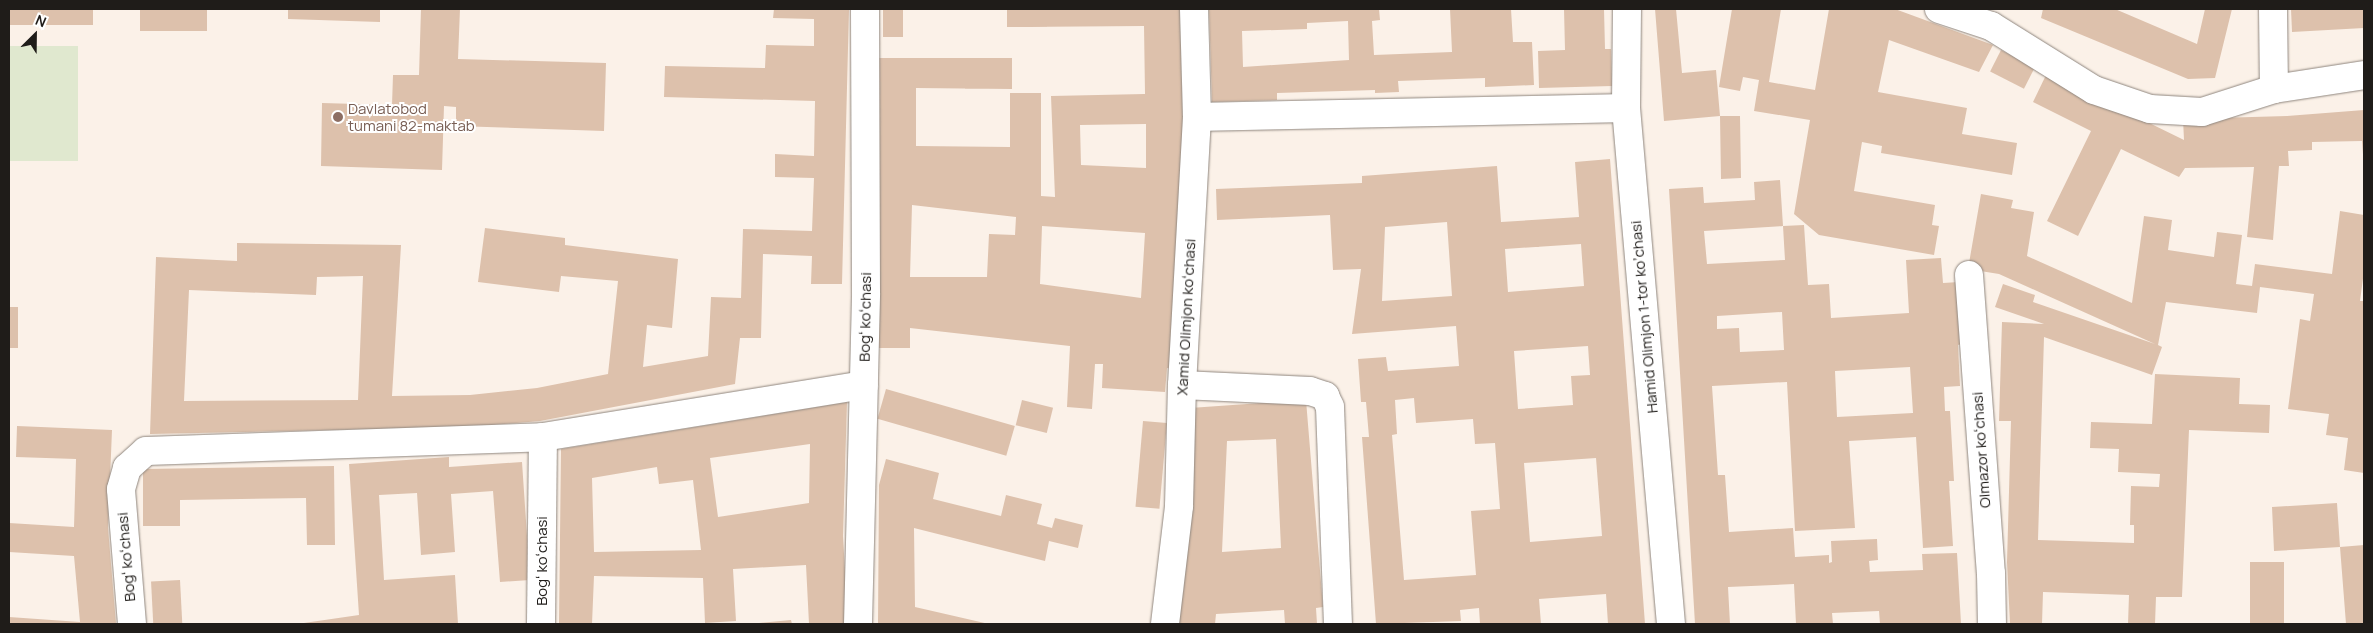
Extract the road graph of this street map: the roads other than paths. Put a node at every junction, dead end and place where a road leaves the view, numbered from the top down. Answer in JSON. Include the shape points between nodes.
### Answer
{"nodes":[{"id":1,"x":865,"y":9,"type":"edge"},
{"id":2,"x":1194,"y":9,"type":"edge"},
{"id":3,"x":1627,"y":9,"type":"edge"},
{"id":4,"x":1940,"y":9,"type":"edge"},
{"id":5,"x":2273,"y":9,"type":"edge"},
{"id":6,"x":1994,"y":18,"type":"edge"},
{"id":7,"x":2364,"y":75,"type":"edge"},
{"id":8,"x":2274,"y":89,"type":"junction"},
{"id":9,"x":1626,"y":108,"type":"junction"},
{"id":10,"x":1197,"y":117,"type":"junction"},
{"id":11,"x":1969,"y":275,"type":"dead end"},
{"id":12,"x":864,"y":385,"type":"junction"},
{"id":13,"x":1182,"y":385,"type":"junction"},
{"id":14,"x":543,"y":437,"type":"junction"},
{"id":15,"x":132,"y":624,"type":"edge"},
{"id":16,"x":542,"y":624,"type":"edge"},
{"id":17,"x":858,"y":624,"type":"edge"},
{"id":18,"x":1165,"y":624,"type":"edge"},
{"id":19,"x":1338,"y":624,"type":"edge"},
{"id":20,"x":1671,"y":624,"type":"edge"},
{"id":21,"x":1992,"y":624,"type":"edge"}],
"edges":[{"from":1,"to":12,"type":"street","name":"Bogʻ koʻchasi"},
{"from":2,"to":10,"type":"street","name":"Xamid Olimjon koʻchasi"},
{"from":3,"to":9,"type":"street","name":"Hamid Olimjon 1-tor koʼchasi"},
{"from":4,"to":6,"type":"street"},
{"from":5,"to":8,"type":"street"},
{"from":6,"to":8,"type":"street","via":[[2094,90],[2150,109],[2202,112]]},
{"from":7,"to":8,"type":"street"},
{"from":9,"to":10,"type":"street"},
{"from":9,"to":20,"type":"street","name":"Hamid Olimjon 1-tor koʼchasi"},
{"from":10,"to":13,"type":"street","name":"Xamid Olimjon koʻchasi"},
{"from":11,"to":21,"type":"street","name":"Olmazor koʻchasi"},
{"from":12,"to":14,"type":"street"},
{"from":12,"to":17,"type":"street","name":"Bogʻ koʻchasi"},
{"from":13,"to":18,"type":"street","name":"Xamid Olimjon koʻchasi","via":[[1180,506]]},
{"from":13,"to":19,"type":"street","via":[[1310,391],[1325,396],[1330,407]]},
{"from":14,"to":15,"type":"street","name":"Bogʻ koʻchasi","via":[[146,451],[127,468],[121,489]]},
{"from":14,"to":16,"type":"street","name":"Bogʻ koʻchasi"}]}
